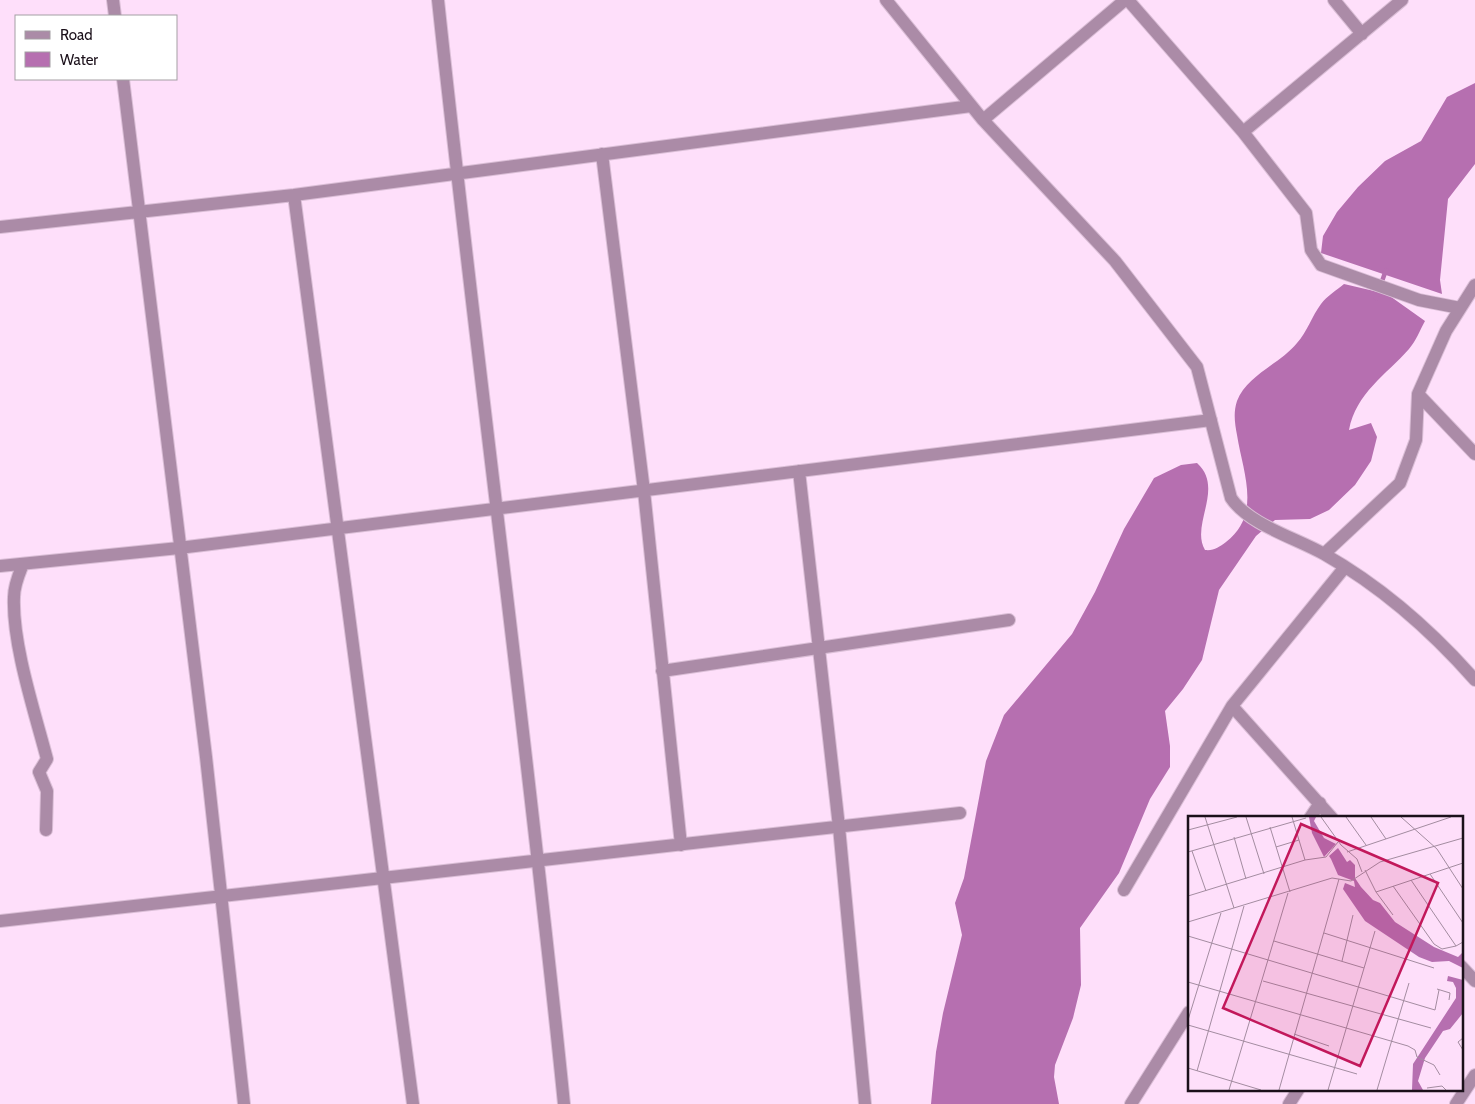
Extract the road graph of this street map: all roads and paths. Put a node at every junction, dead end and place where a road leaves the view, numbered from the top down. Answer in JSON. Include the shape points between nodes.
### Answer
{"nodes":[{"id":1,"x":114,"y":0,"type":"edge"},
{"id":2,"x":438,"y":0,"type":"edge"},
{"id":3,"x":886,"y":0,"type":"edge"},
{"id":4,"x":1127,"y":0,"type":"edge"},
{"id":5,"x":1334,"y":0,"type":"edge"},
{"id":6,"x":1402,"y":0,"type":"edge"},
{"id":7,"x":115,"y":15,"type":"edge"},
{"id":8,"x":1362,"y":34,"type":"junction"},
{"id":9,"x":123,"y":80,"type":"edge"},
{"id":10,"x":971,"y":106,"type":"junction"},
{"id":11,"x":982,"y":120,"type":"junction"},
{"id":12,"x":1243,"y":132,"type":"junction"},
{"id":13,"x":602,"y":154,"type":"junction"},
{"id":14,"x":456,"y":173,"type":"junction"},
{"id":15,"x":294,"y":194,"type":"junction"},
{"id":16,"x":138,"y":212,"type":"junction"},
{"id":17,"x":0,"y":226,"type":"edge"},
{"id":18,"x":1475,"y":285,"type":"edge"},
{"id":19,"x":1460,"y":308,"type":"junction"},
{"id":20,"x":1418,"y":394,"type":"junction"},
{"id":21,"x":1211,"y":420,"type":"junction"},
{"id":22,"x":1475,"y":454,"type":"edge"},
{"id":23,"x":799,"y":470,"type":"junction"},
{"id":24,"x":644,"y":490,"type":"junction"},
{"id":25,"x":495,"y":510,"type":"junction"},
{"id":26,"x":337,"y":529,"type":"junction"},
{"id":27,"x":180,"y":548,"type":"junction"},
{"id":28,"x":1324,"y":554,"type":"junction"},
{"id":29,"x":23,"y":564,"type":"junction"},
{"id":30,"x":0,"y":566,"type":"edge"},
{"id":31,"x":1345,"y":567,"type":"junction"},
{"id":32,"x":1009,"y":620,"type":"dead end"},
{"id":33,"x":820,"y":648,"type":"junction"},
{"id":34,"x":662,"y":671,"type":"junction"},
{"id":35,"x":1475,"y":680,"type":"edge"},
{"id":36,"x":1232,"y":706,"type":"junction"},
{"id":37,"x":1320,"y":803,"type":"junction"},
{"id":38,"x":960,"y":813,"type":"dead end"},
{"id":39,"x":1311,"y":816,"type":"edge"},
{"id":40,"x":1330,"y":816,"type":"edge"},
{"id":41,"x":839,"y":827,"type":"junction"},
{"id":42,"x":46,"y":830,"type":"dead end"},
{"id":43,"x":681,"y":845,"type":"junction"},
{"id":44,"x":539,"y":859,"type":"junction"},
{"id":45,"x":383,"y":878,"type":"junction"},
{"id":46,"x":1124,"y":890,"type":"dead end"},
{"id":47,"x":220,"y":897,"type":"junction"},
{"id":48,"x":0,"y":921,"type":"edge"},
{"id":49,"x":1462,"y":967,"type":"edge"},
{"id":50,"x":1475,"y":981,"type":"edge"},
{"id":51,"x":1188,"y":1014,"type":"edge"},
{"id":52,"x":1475,"y":1075,"type":"edge"},
{"id":53,"x":1297,"y":1092,"type":"edge"},
{"id":54,"x":244,"y":1104,"type":"edge"},
{"id":55,"x":412,"y":1104,"type":"edge"},
{"id":56,"x":564,"y":1104,"type":"edge"},
{"id":57,"x":865,"y":1104,"type":"edge"},
{"id":58,"x":1131,"y":1104,"type":"edge"},
{"id":59,"x":1289,"y":1104,"type":"edge"},
{"id":60,"x":1456,"y":1104,"type":"edge"}],
"edges":[{"from":1,"to":7,"type":"street"},
{"from":2,"to":14,"type":"street"},
{"from":3,"to":10,"type":"street"},
{"from":4,"to":11,"type":"street"},
{"from":4,"to":12,"type":"street"},
{"from":5,"to":8,"type":"street"},
{"from":6,"to":8,"type":"street"},
{"from":8,"to":12,"type":"street"},
{"from":9,"to":16,"type":"street"},
{"from":10,"to":11,"type":"street"},
{"from":10,"to":13,"type":"street"},
{"from":11,"to":21,"type":"street","via":[[1115,260],[1198,367]]},
{"from":12,"to":19,"type":"street","via":[[1306,213],[1311,250],[1321,265],[1419,300]]},
{"from":13,"to":14,"type":"street"},
{"from":13,"to":24,"type":"street"},
{"from":14,"to":15,"type":"street"},
{"from":14,"to":25,"type":"street"},
{"from":15,"to":16,"type":"street"},
{"from":15,"to":26,"type":"street"},
{"from":16,"to":17,"type":"street"},
{"from":16,"to":27,"type":"street"},
{"from":18,"to":19,"type":"street"},
{"from":19,"to":20,"type":"street"},
{"from":20,"to":22,"type":"street"},
{"from":20,"to":28,"type":"street","via":[[1416,440],[1400,483]]},
{"from":21,"to":23,"type":"street"},
{"from":21,"to":28,"type":"street","via":[[1230,498],[1237,508]]},
{"from":23,"to":24,"type":"street"},
{"from":23,"to":33,"type":"street"},
{"from":24,"to":25,"type":"street"},
{"from":24,"to":34,"type":"street"},
{"from":25,"to":26,"type":"street"},
{"from":25,"to":44,"type":"street"},
{"from":26,"to":27,"type":"street"},
{"from":26,"to":45,"type":"street"},
{"from":27,"to":29,"type":"street"},
{"from":27,"to":47,"type":"street"},
{"from":28,"to":31,"type":"street"},
{"from":29,"to":30,"type":"street"},
{"from":29,"to":42,"type":"street","via":[[14,597],[20,651],[47,759],[39,772],[47,791]]},
{"from":31,"to":35,"type":"street","via":[[1398,602],[1449,650]]},
{"from":31,"to":36,"type":"street"},
{"from":32,"to":33,"type":"street"},
{"from":33,"to":34,"type":"street"},
{"from":33,"to":41,"type":"street"},
{"from":34,"to":43,"type":"street"},
{"from":36,"to":37,"type":"street"},
{"from":36,"to":46,"type":"street"},
{"from":37,"to":39,"type":"street"},
{"from":37,"to":40,"type":"street"},
{"from":38,"to":41,"type":"street"},
{"from":41,"to":43,"type":"street"},
{"from":41,"to":57,"type":"street"},
{"from":43,"to":44,"type":"street"},
{"from":44,"to":45,"type":"street"},
{"from":44,"to":56,"type":"street"},
{"from":45,"to":47,"type":"street"},
{"from":45,"to":55,"type":"street"},
{"from":47,"to":48,"type":"street"},
{"from":47,"to":54,"type":"street"},
{"from":49,"to":50,"type":"street"},
{"from":51,"to":58,"type":"street"},
{"from":52,"to":60,"type":"street"},
{"from":53,"to":59,"type":"street"}]}
